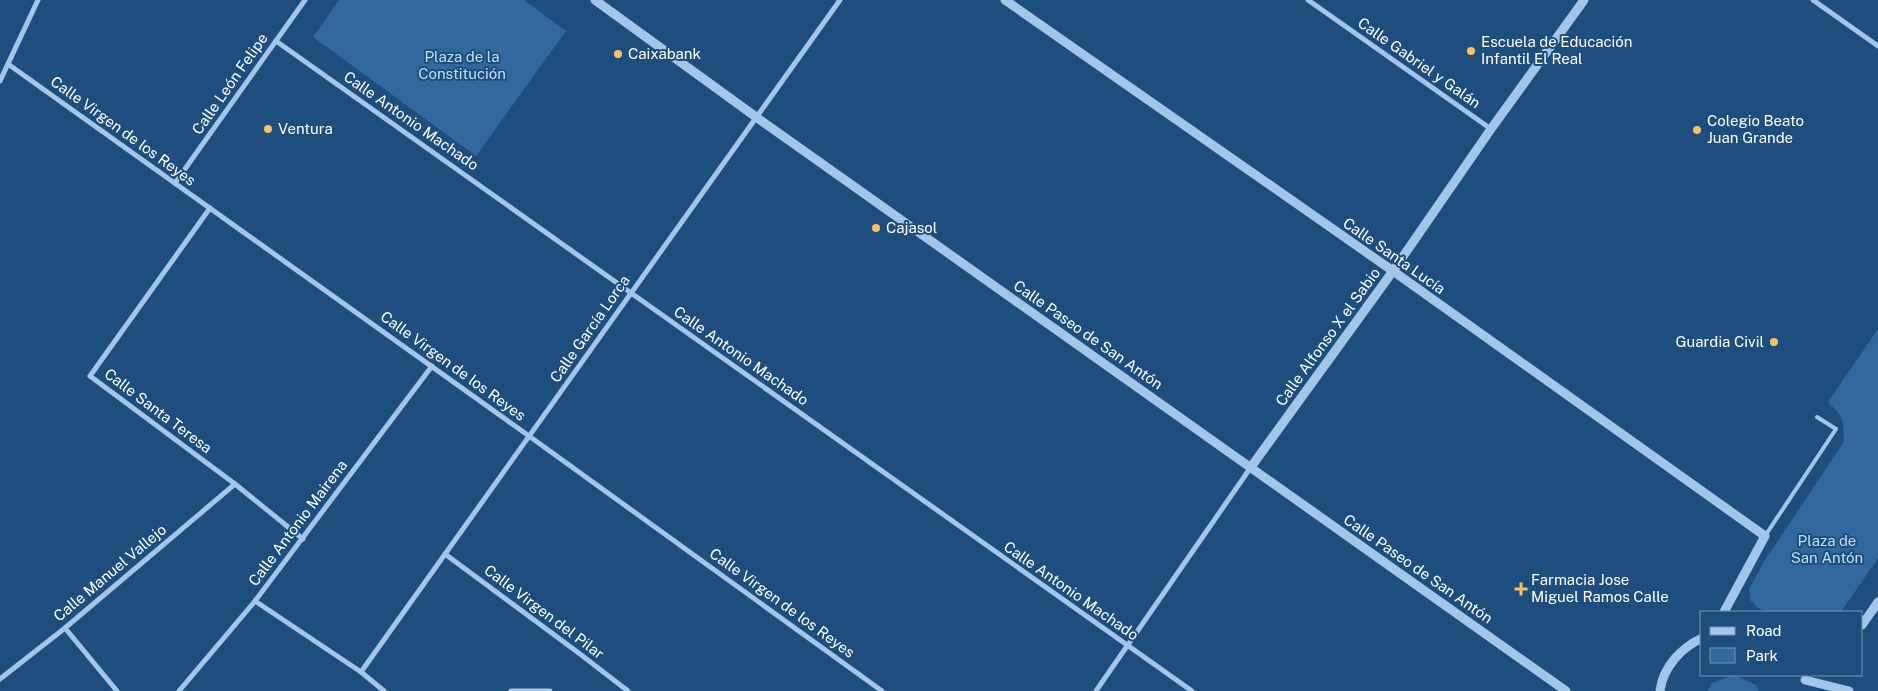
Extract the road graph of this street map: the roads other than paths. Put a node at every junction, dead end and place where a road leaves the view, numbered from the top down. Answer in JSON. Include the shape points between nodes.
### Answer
{"nodes":[{"id":1,"x":38,"y":0,"type":"edge"},
{"id":2,"x":305,"y":0,"type":"edge"},
{"id":3,"x":595,"y":0,"type":"edge"},
{"id":4,"x":840,"y":0,"type":"edge"},
{"id":5,"x":1005,"y":0,"type":"edge"},
{"id":6,"x":1308,"y":0,"type":"edge"},
{"id":7,"x":1584,"y":0,"type":"edge"},
{"id":8,"x":1813,"y":0,"type":"edge"},
{"id":9,"x":1316,"y":2,"type":"edge"},
{"id":10,"x":276,"y":40,"type":"junction"},
{"id":11,"x":1878,"y":46,"type":"edge"},
{"id":12,"x":8,"y":64,"type":"junction"},
{"id":13,"x":0,"y":81,"type":"edge"},
{"id":14,"x":756,"y":117,"type":"junction"},
{"id":15,"x":1491,"y":129,"type":"junction"},
{"id":16,"x":175,"y":183,"type":"junction"},
{"id":17,"x":210,"y":208,"type":"junction"},
{"id":18,"x":1393,"y":271,"type":"junction"},
{"id":19,"x":631,"y":293,"type":"junction"},
{"id":20,"x":432,"y":366,"type":"junction"},
{"id":21,"x":1816,"y":417,"type":"dead end"},
{"id":22,"x":529,"y":436,"type":"junction"},
{"id":23,"x":1251,"y":467,"type":"junction"},
{"id":24,"x":235,"y":484,"type":"junction"},
{"id":25,"x":1765,"y":536,"type":"junction"},
{"id":26,"x":303,"y":539,"type":"junction"},
{"id":27,"x":445,"y":554,"type":"junction"},
{"id":28,"x":255,"y":601,"type":"junction"},
{"id":29,"x":1878,"y":602,"type":"edge"},
{"id":30,"x":1725,"y":611,"type":"edge"},
{"id":31,"x":1863,"y":624,"type":"edge"},
{"id":32,"x":64,"y":628,"type":"junction"},
{"id":33,"x":1700,"y":639,"type":"edge"},
{"id":34,"x":1127,"y":646,"type":"junction"},
{"id":35,"x":361,"y":672,"type":"junction"},
{"id":36,"x":1804,"y":677,"type":"edge"},
{"id":37,"x":0,"y":679,"type":"edge"},
{"id":38,"x":117,"y":691,"type":"edge"},
{"id":39,"x":180,"y":691,"type":"edge"},
{"id":40,"x":384,"y":691,"type":"edge"},
{"id":41,"x":511,"y":691,"type":"edge"},
{"id":42,"x":550,"y":691,"type":"edge"},
{"id":43,"x":628,"y":691,"type":"edge"},
{"id":44,"x":882,"y":691,"type":"edge"},
{"id":45,"x":1096,"y":691,"type":"edge"},
{"id":46,"x":1192,"y":691,"type":"edge"},
{"id":47,"x":1566,"y":691,"type":"edge"},
{"id":48,"x":1660,"y":691,"type":"edge"},
{"id":49,"x":1808,"y":691,"type":"edge"},
{"id":50,"x":1849,"y":691,"type":"edge"}],
"edges":[{"from":1,"to":12,"type":"street"},
{"from":2,"to":10,"type":"street","name":"Calle León Felipe"},
{"from":3,"to":14,"type":"street","name":"Calle Paseo de San Antón"},
{"from":4,"to":14,"type":"street","name":"Calle García Lorca"},
{"from":5,"to":18,"type":"street","name":"Calle Santa Lucía"},
{"from":6,"to":9,"type":"street","name":"Calle Gabriel y Galán"},
{"from":7,"to":15,"type":"street","name":"Calle Alfonso X el Sabio"},
{"from":8,"to":11,"type":"street"},
{"from":9,"to":15,"type":"street","name":"Calle Gabriel y Galán"},
{"from":10,"to":16,"type":"street","name":"Calle León Felipe"},
{"from":10,"to":19,"type":"street","name":"Calle Antonio Machado"},
{"from":12,"to":13,"type":"street"},
{"from":12,"to":16,"type":"street","name":"Calle Virgen de los Reyes"},
{"from":14,"to":19,"type":"street","name":"Calle García Lorca"},
{"from":14,"to":23,"type":"street","name":"Calle Paseo de San Antón"},
{"from":15,"to":18,"type":"street","name":"Calle Alfonso X el Sabio"},
{"from":16,"to":17,"type":"street","name":"Calle Virgen de los Reyes"},
{"from":17,"to":20,"type":"street","name":"Calle Virgen de los Reyes"},
{"from":17,"to":24,"type":"street","name":"Calle Santa Teresa","via":[[90,376]]},
{"from":18,"to":23,"type":"street","name":"Calle Alfonso X el Sabio"},
{"from":18,"to":25,"type":"street","name":"Calle Santa Lucía"},
{"from":19,"to":22,"type":"street","name":"Calle García Lorca"},
{"from":19,"to":34,"type":"street","name":"Calle Antonio Machado"},
{"from":20,"to":22,"type":"street","name":"Calle Virgen de los Reyes"},
{"from":20,"to":26,"type":"street","name":"Calle Antonio Mairena"},
{"from":21,"to":25,"type":"lane","via":[[1836,429]]},
{"from":22,"to":27,"type":"street","name":"Calle García Lorca"},
{"from":22,"to":44,"type":"street","name":"Calle Virgen de los Reyes"},
{"from":23,"to":34,"type":"street","name":"Calle Alfonso X el Sabio"},
{"from":23,"to":47,"type":"street","name":"Calle Paseo de San Antón"},
{"from":24,"to":26,"type":"street","name":"Calle Santa Teresa"},
{"from":24,"to":32,"type":"street","name":"Calle Manuel Vallejo"},
{"from":25,"to":30,"type":"street"},
{"from":26,"to":28,"type":"street","name":"Calle Antonio Mairena"},
{"from":27,"to":35,"type":"street","name":"Calle García Lorca"},
{"from":27,"to":43,"type":"street","name":"Calle Virgen del Pilar"},
{"from":28,"to":35,"type":"street"},
{"from":28,"to":39,"type":"street","name":"Calle Antonio Mairena"},
{"from":29,"to":31,"type":"street"},
{"from":32,"to":37,"type":"street","name":"Calle Manuel Vallejo"},
{"from":32,"to":38,"type":"street"},
{"from":33,"to":48,"type":"street","via":[[1672,661]]},
{"from":34,"to":45,"type":"street","name":"Calle Alfonso X el Sabio"},
{"from":34,"to":46,"type":"street","name":"Calle Antonio Machado"},
{"from":35,"to":40,"type":"street"},
{"from":36,"to":49,"type":"street"},
{"from":36,"to":50,"type":"street"},
{"from":41,"to":42,"type":"street"}]}
